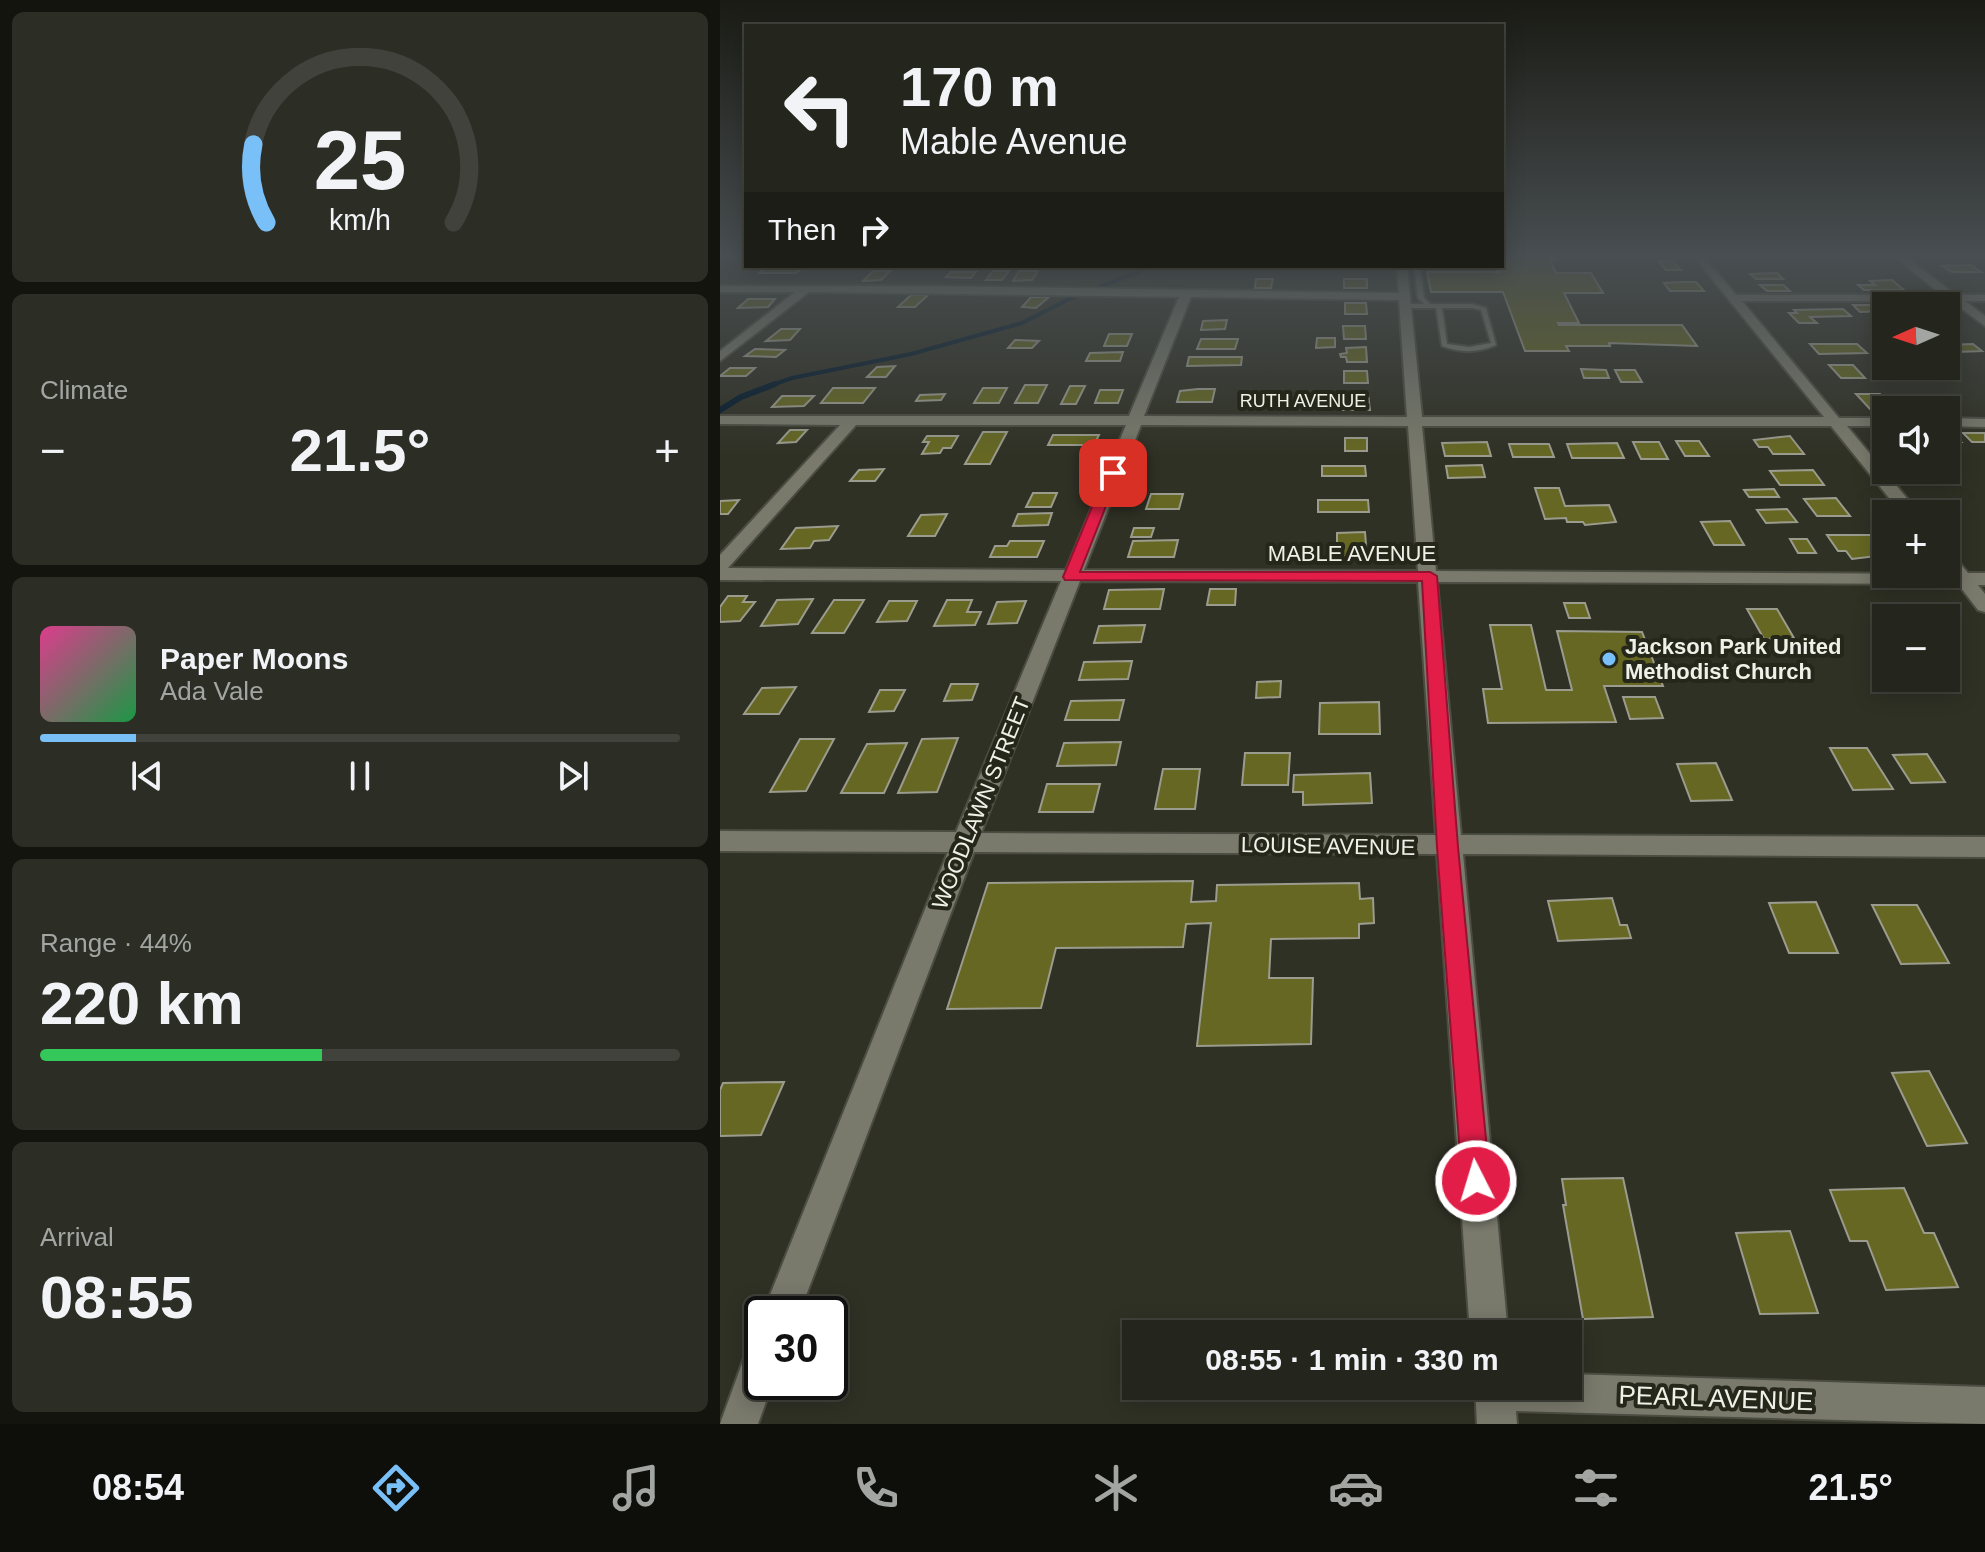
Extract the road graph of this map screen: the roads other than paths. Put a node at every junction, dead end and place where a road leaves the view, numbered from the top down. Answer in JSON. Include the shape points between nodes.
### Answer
{"nodes":[{"id":1,"x":761,"y":324,"type":"edge"},
{"id":2,"x":1174,"y":324,"type":"edge"},
{"id":3,"x":1414,"y":324,"type":"edge"},
{"id":4,"x":1441,"y":324,"type":"edge"},
{"id":5,"x":1488,"y":324,"type":"edge"},
{"id":6,"x":1754,"y":324,"type":"edge"},
{"id":7,"x":720,"y":357,"type":"edge"},
{"id":8,"x":720,"y":420,"type":"edge"},
{"id":9,"x":851,"y":421,"type":"junction"},
{"id":10,"x":1416,"y":421,"type":"junction"},
{"id":11,"x":1834,"y":421,"type":"junction"},
{"id":12,"x":1134,"y":422,"type":"junction"},
{"id":13,"x":1872,"y":422,"type":"edge"},
{"id":14,"x":1960,"y":422,"type":"edge"},
{"id":15,"x":1985,"y":423,"type":"edge"},
{"id":16,"x":1899,"y":500,"type":"edge"},
{"id":17,"x":720,"y":566,"type":"edge"},
{"id":18,"x":720,"y":574,"type":"edge"},
{"id":19,"x":1960,"y":575,"type":"edge"},
{"id":20,"x":1430,"y":576,"type":"junction"},
{"id":21,"x":1071,"y":577,"type":"junction"},
{"id":22,"x":1963,"y":579,"type":"junction"},
{"id":23,"x":1985,"y":579,"type":"edge"},
{"id":24,"x":1985,"y":606,"type":"edge"},
{"id":25,"x":720,"y":841,"type":"edge"},
{"id":26,"x":965,"y":842,"type":"junction"},
{"id":27,"x":1447,"y":847,"type":"junction"},
{"id":28,"x":1985,"y":847,"type":"edge"},
{"id":29,"x":787,"y":1296,"type":"edge"},
{"id":30,"x":1488,"y":1320,"type":"edge"},
{"id":31,"x":747,"y":1400,"type":"edge"},
{"id":32,"x":1495,"y":1400,"type":"edge"},
{"id":33,"x":1985,"y":1407,"type":"edge"},
{"id":34,"x":738,"y":1424,"type":"edge"}],
"edges":[{"from":1,"to":7,"type":"street"},
{"from":2,"to":12,"type":"street","name":"WOODLAWN STREET"},
{"from":3,"to":10,"type":"street"},
{"from":4,"to":5,"type":"lane","via":[[1444,345],[1451,348],[1488,348],[1494,344]]},
{"from":6,"to":11,"type":"street"},
{"from":8,"to":9,"type":"street","name":"RUTH AVENUE"},
{"from":9,"to":12,"type":"street","name":"RUTH AVENUE"},
{"from":9,"to":17,"type":"street"},
{"from":10,"to":11,"type":"street","name":"RUTH AVENUE"},
{"from":10,"to":12,"type":"street","name":"RUTH AVENUE"},
{"from":10,"to":20,"type":"street"},
{"from":11,"to":13,"type":"street","name":"RUTH AVENUE"},
{"from":11,"to":16,"type":"street"},
{"from":12,"to":21,"type":"street","name":"WOODLAWN STREET"},
{"from":14,"to":15,"type":"street"},
{"from":18,"to":21,"type":"street","name":"MABLE AVENUE"},
{"from":19,"to":22,"type":"street"},
{"from":20,"to":21,"type":"street","name":"MABLE AVENUE"},
{"from":20,"to":22,"type":"street","name":"MABLE AVENUE"},
{"from":20,"to":27,"type":"street"},
{"from":21,"to":26,"type":"street","name":"WOODLAWN STREET"},
{"from":22,"to":23,"type":"street","name":"MABLE AVENUE"},
{"from":22,"to":24,"type":"street"},
{"from":25,"to":26,"type":"street","name":"LOUISE AVENUE"},
{"from":26,"to":27,"type":"street","name":"LOUISE AVENUE"},
{"from":26,"to":29,"type":"street","name":"WOODLAWN STREET"},
{"from":27,"to":28,"type":"street","name":"LOUISE AVENUE"},
{"from":27,"to":30,"type":"street"},
{"from":31,"to":34,"type":"street"},
{"from":32,"to":33,"type":"street","name":"PEARL AVENUE"}]}
